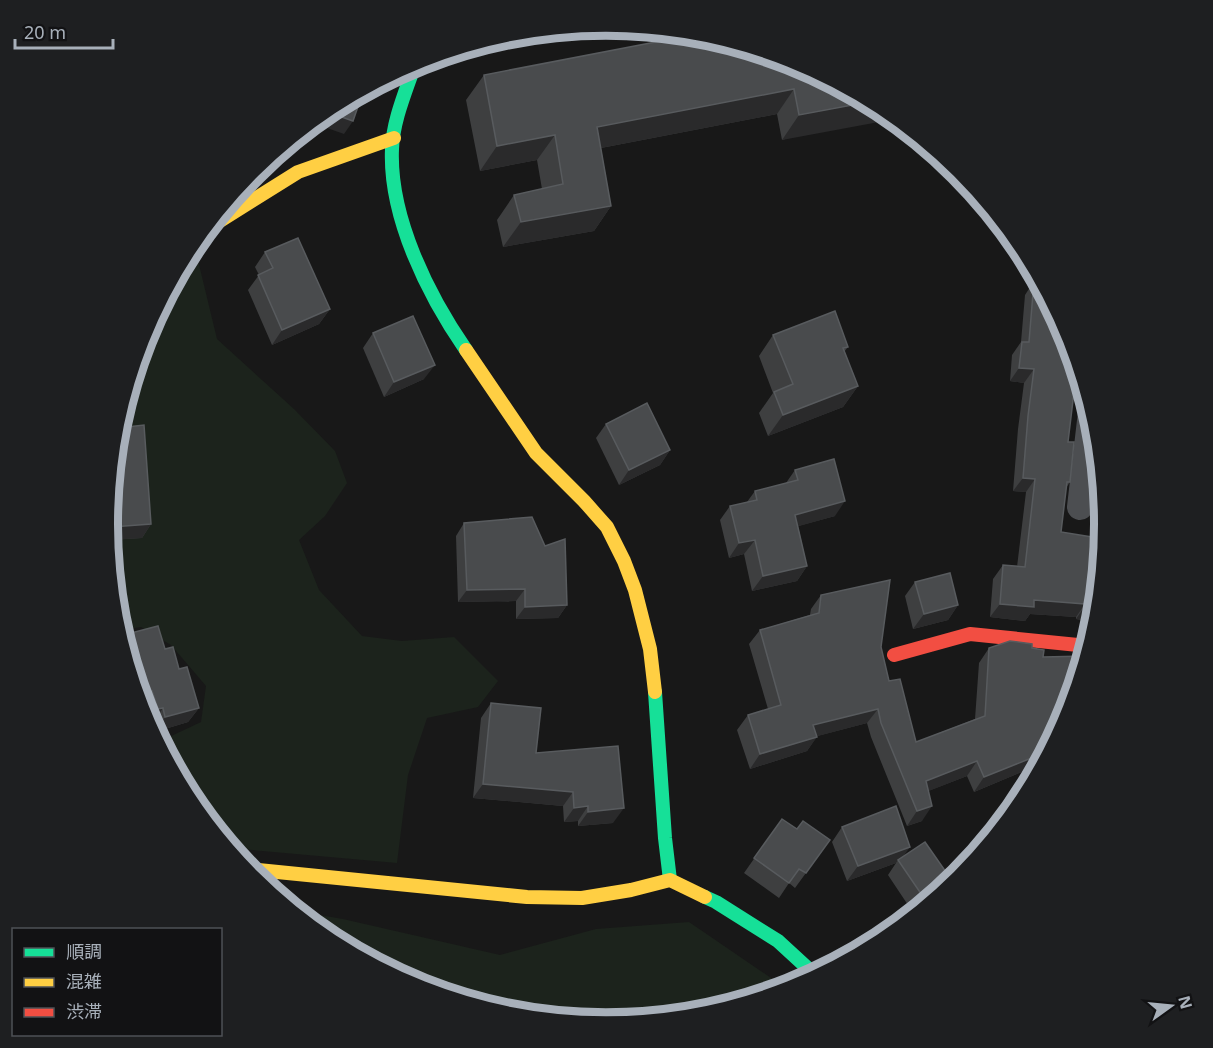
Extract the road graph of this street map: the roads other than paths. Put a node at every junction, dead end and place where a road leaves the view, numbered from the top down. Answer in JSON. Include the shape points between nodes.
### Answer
{"nodes":[{"id":1,"x":410,"y":77,"type":"edge"},
{"id":2,"x":394,"y":138,"type":"junction"},
{"id":3,"x":229,"y":215,"type":"edge"},
{"id":4,"x":1087,"y":444,"type":"edge"},
{"id":5,"x":1080,"y":507,"type":"dead end"},
{"id":6,"x":1079,"y":645,"type":"edge"},
{"id":7,"x":894,"y":655,"type":"dead end"},
{"id":8,"x":263,"y":870,"type":"edge"},
{"id":9,"x":670,"y":880,"type":"junction"},
{"id":10,"x":808,"y":968,"type":"edge"}],
"edges":[{"from":1,"to":2,"type":"street"},
{"from":2,"to":3,"type":"street","via":[[298,172]]},
{"from":2,"to":9,"type":"street","via":[[394,186],[405,233],[451,328],[536,453],[608,527],[635,590],[650,649]]},
{"from":4,"to":5,"type":"street"},
{"from":6,"to":7,"type":"street","via":[[970,634]]},
{"from":8,"to":9,"type":"street","via":[[527,897],[582,898]]},
{"from":9,"to":10,"type":"street","via":[[716,902],[778,941]]}]}
